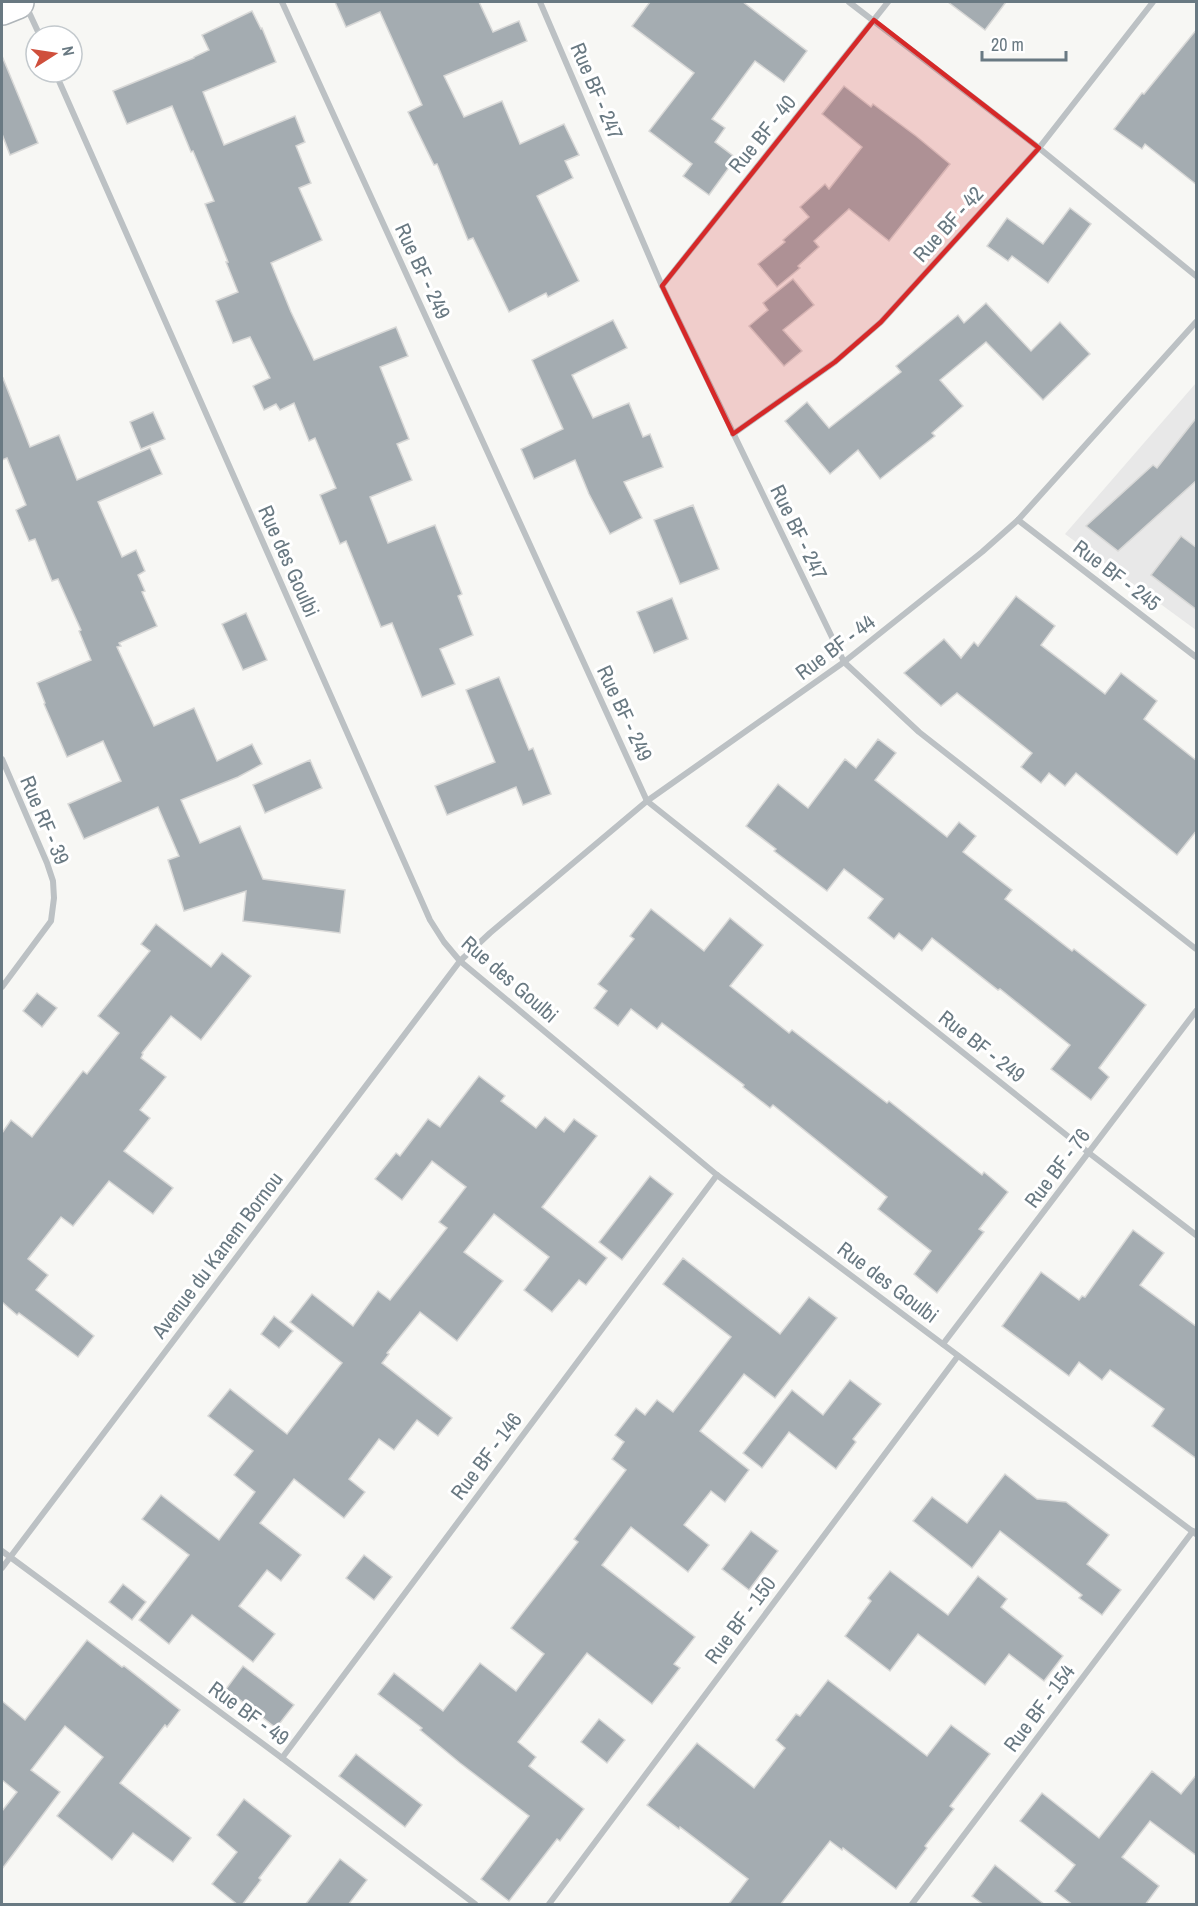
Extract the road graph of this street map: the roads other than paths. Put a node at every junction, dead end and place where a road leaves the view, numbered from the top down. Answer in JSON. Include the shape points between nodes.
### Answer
{"nodes":[{"id":1,"x":17,"y":2,"type":"edge"},
{"id":2,"x":24,"y":2,"type":"edge"},
{"id":3,"x":282,"y":2,"type":"edge"},
{"id":4,"x":540,"y":2,"type":"edge"},
{"id":5,"x":849,"y":2,"type":"edge"},
{"id":6,"x":888,"y":2,"type":"edge"},
{"id":7,"x":1153,"y":2,"type":"edge"},
{"id":8,"x":2,"y":8,"type":"edge"},
{"id":9,"x":874,"y":20,"type":"junction"},
{"id":10,"x":34,"y":24,"type":"edge"},
{"id":11,"x":61,"y":84,"type":"edge"},
{"id":12,"x":1039,"y":148,"type":"junction"},
{"id":13,"x":1197,"y":276,"type":"edge"},
{"id":14,"x":662,"y":286,"type":"junction"},
{"id":15,"x":1197,"y":322,"type":"edge"},
{"id":16,"x":733,"y":434,"type":"junction"},
{"id":17,"x":1018,"y":520,"type":"junction"},
{"id":18,"x":1197,"y":657,"type":"edge"},
{"id":19,"x":844,"y":662,"type":"junction"},
{"id":20,"x":2,"y":759,"type":"edge"},
{"id":21,"x":647,"y":801,"type":"junction"},
{"id":22,"x":1197,"y":949,"type":"edge"},
{"id":23,"x":460,"y":961,"type":"junction"},
{"id":24,"x":2,"y":987,"type":"edge"},
{"id":25,"x":1197,"y":1011,"type":"edge"},
{"id":26,"x":1089,"y":1153,"type":"junction"},
{"id":27,"x":717,"y":1174,"type":"junction"},
{"id":28,"x":1197,"y":1235,"type":"edge"},
{"id":29,"x":943,"y":1344,"type":"junction"},
{"id":30,"x":958,"y":1356,"type":"junction"},
{"id":31,"x":1195,"y":1533,"type":"edge"},
{"id":32,"x":2,"y":1551,"type":"edge"},
{"id":33,"x":10,"y":1557,"type":"junction"},
{"id":34,"x":2,"y":1568,"type":"edge"},
{"id":35,"x":282,"y":1758,"type":"junction"},
{"id":36,"x":475,"y":1905,"type":"edge"},
{"id":37,"x":549,"y":1905,"type":"edge"},
{"id":38,"x":912,"y":1905,"type":"edge"}],
"edges":[{"from":1,"to":8,"type":"street"},
{"from":2,"to":10,"type":"street"},
{"from":3,"to":21,"type":"street","name":"Rue BF - 249"},
{"from":4,"to":14,"type":"street","name":"Rue BF - 247"},
{"from":5,"to":9,"type":"street"},
{"from":6,"to":9,"type":"street","name":"Rue BF - 40"},
{"from":7,"to":12,"type":"street","name":"Rue BF - 42"},
{"from":9,"to":12,"type":"street"},
{"from":9,"to":14,"type":"street","name":"Rue BF - 40"},
{"from":11,"to":23,"type":"street","name":"Rue des Goulbi","via":[[430,920]]},
{"from":12,"to":13,"type":"street"},
{"from":12,"to":16,"type":"street","name":"Rue BF - 42","via":[[881,322],[835,362]]},
{"from":14,"to":16,"type":"street","name":"Rue BF - 247"},
{"from":15,"to":17,"type":"street","name":"Rue BF - 44"},
{"from":16,"to":19,"type":"street","name":"Rue BF - 247"},
{"from":17,"to":18,"type":"street","name":"Rue BF - 245"},
{"from":17,"to":19,"type":"street","name":"Rue BF - 44"},
{"from":19,"to":21,"type":"street","name":"Rue BF - 44"},
{"from":19,"to":22,"type":"street","name":"Rue BF - 247","via":[[919,732]]},
{"from":20,"to":24,"type":"street","name":"Rue RF - 39","via":[[47,863],[54,898],[51,921]]},
{"from":21,"to":23,"type":"street","name":"Rue BF - 44"},
{"from":21,"to":26,"type":"street","name":"Rue BF - 249"},
{"from":23,"to":27,"type":"street","name":"Rue des Goulbi"},
{"from":23,"to":33,"type":"street","name":"Avenue du Kanem Bornou"},
{"from":25,"to":26,"type":"street","name":"Rue BF - 76"},
{"from":26,"to":28,"type":"street","name":"Rue BF - 249"},
{"from":26,"to":29,"type":"street","name":"Rue BF - 76"},
{"from":27,"to":29,"type":"street","name":"Rue des Goulbi"},
{"from":27,"to":35,"type":"street","name":"Rue BF - 146"},
{"from":29,"to":30,"type":"street","name":"Rue des Goulbi"},
{"from":30,"to":31,"type":"street","name":"Rue des Goulbi"},
{"from":30,"to":37,"type":"street","name":"Rue BF - 150"},
{"from":31,"to":38,"type":"street","name":"Rue BF - 154"},
{"from":32,"to":33,"type":"street","name":"Rue BF - 49"},
{"from":33,"to":34,"type":"street","name":"Avenue du Kanem Bornou"},
{"from":33,"to":35,"type":"street","name":"Rue BF - 49"},
{"from":35,"to":36,"type":"street","name":"Rue BF - 49"}]}
